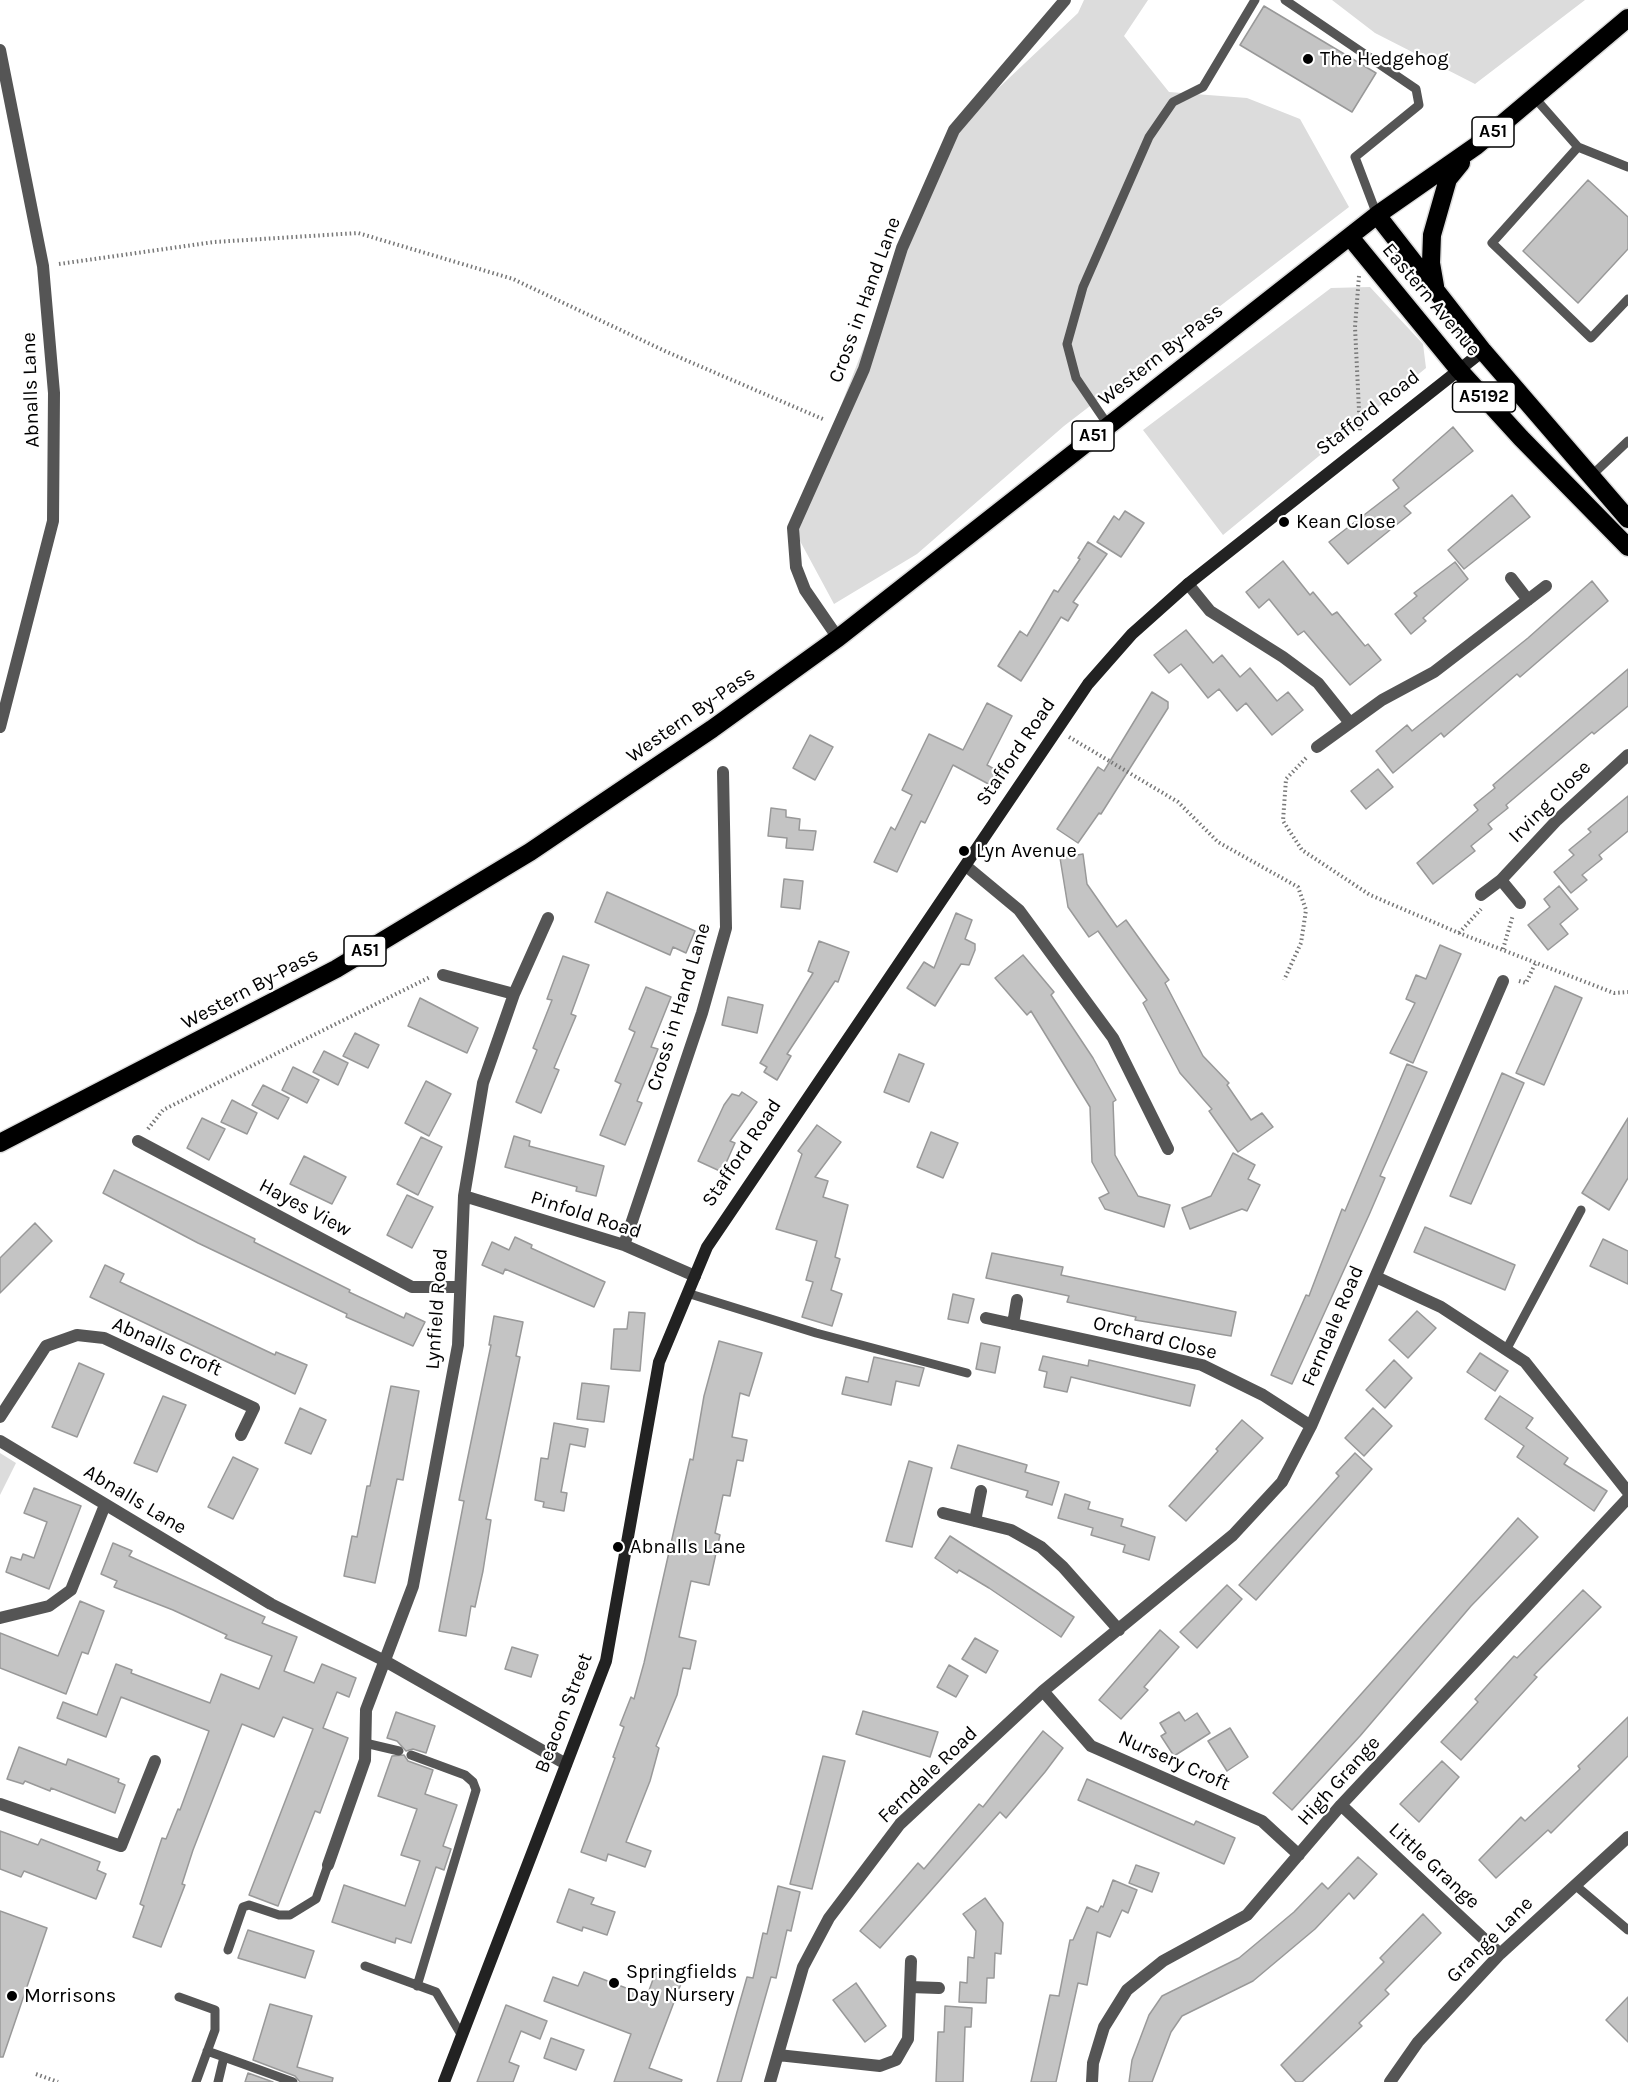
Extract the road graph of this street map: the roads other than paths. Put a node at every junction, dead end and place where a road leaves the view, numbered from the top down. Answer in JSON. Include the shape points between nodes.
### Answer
{"nodes":[{"id":1,"x":1065,"y":0,"type":"edge"},
{"id":2,"x":1255,"y":0,"type":"edge"},
{"id":3,"x":1285,"y":0,"type":"edge"},
{"id":4,"x":1628,"y":18,"type":"edge"},
{"id":5,"x":0,"y":50,"type":"edge"},
{"id":6,"x":1534,"y":97,"type":"junction"},
{"id":7,"x":1476,"y":146,"type":"junction"},
{"id":8,"x":1578,"y":147,"type":"junction"},
{"id":9,"x":1628,"y":167,"type":"edge"},
{"id":10,"x":1377,"y":215,"type":"junction"},
{"id":11,"x":1344,"y":242,"type":"junction"},
{"id":12,"x":1437,"y":292,"type":"junction"},
{"id":13,"x":1628,"y":299,"type":"edge"},
{"id":14,"x":1483,"y":351,"type":"junction"},
{"id":15,"x":1459,"y":370,"type":"junction"},
{"id":16,"x":1108,"y":425,"type":"junction"},
{"id":17,"x":1628,"y":441,"type":"edge"},
{"id":18,"x":1591,"y":476,"type":"junction"},
{"id":19,"x":1628,"y":519,"type":"edge"},
{"id":20,"x":1628,"y":547,"type":"edge"},
{"id":21,"x":1511,"y":578,"type":"dead end"},
{"id":22,"x":1188,"y":584,"type":"junction"},
{"id":23,"x":1546,"y":586,"type":"dead end"},
{"id":24,"x":1528,"y":600,"type":"junction"},
{"id":25,"x":838,"y":638,"type":"junction"},
{"id":26,"x":1350,"y":723,"type":"junction"},
{"id":27,"x":0,"y":727,"type":"edge"},
{"id":28,"x":1317,"y":747,"type":"road end"},
{"id":29,"x":1628,"y":755,"type":"edge"},
{"id":30,"x":723,"y":772,"type":"dead end"},
{"id":31,"x":966,"y":866,"type":"junction"},
{"id":32,"x":1501,"y":880,"type":"junction"},
{"id":33,"x":1481,"y":895,"type":"dead end"},
{"id":34,"x":1519,"y":901,"type":"road end"},
{"id":35,"x":549,"y":918,"type":"dead end"},
{"id":36,"x":443,"y":975,"type":"road end"},
{"id":37,"x":1503,"y":981,"type":"road end"},
{"id":38,"x":514,"y":994,"type":"junction"},
{"id":39,"x":138,"y":1141,"type":"road end"},
{"id":40,"x":0,"y":1143,"type":"edge"},
{"id":41,"x":1168,"y":1149,"type":"dead end"},
{"id":42,"x":464,"y":1196,"type":"junction"},
{"id":43,"x":1581,"y":1209,"type":"dead end"},
{"id":44,"x":624,"y":1245,"type":"junction"},
{"id":45,"x":695,"y":1276,"type":"junction"},
{"id":46,"x":1376,"y":1277,"type":"junction"},
{"id":47,"x":458,"y":1287,"type":"junction"},
{"id":48,"x":687,"y":1293,"type":"junction"},
{"id":49,"x":1017,"y":1300,"type":"dead end"},
{"id":50,"x":986,"y":1318,"type":"dead end"},
{"id":51,"x":1013,"y":1324,"type":"junction"},
{"id":52,"x":1506,"y":1350,"type":"junction"},
{"id":53,"x":967,"y":1373,"type":"dead end"},
{"id":54,"x":0,"y":1417,"type":"edge"},
{"id":55,"x":1311,"y":1426,"type":"junction"},
{"id":56,"x":241,"y":1435,"type":"dead end"},
{"id":57,"x":0,"y":1442,"type":"edge"},
{"id":58,"x":981,"y":1491,"type":"dead end"},
{"id":59,"x":1628,"y":1492,"type":"edge"},
{"id":60,"x":1628,"y":1498,"type":"edge"},
{"id":61,"x":105,"y":1505,"type":"junction"},
{"id":62,"x":943,"y":1512,"type":"dead end"},
{"id":63,"x":975,"y":1521,"type":"junction"},
{"id":64,"x":0,"y":1618,"type":"edge"},
{"id":65,"x":1119,"y":1630,"type":"junction"},
{"id":66,"x":385,"y":1661,"type":"junction"},
{"id":67,"x":1043,"y":1691,"type":"junction"},
{"id":68,"x":366,"y":1743,"type":"junction"},
{"id":69,"x":399,"y":1751,"type":"dead end"},
{"id":70,"x":411,"y":1755,"type":"dead end"},
{"id":71,"x":155,"y":1761,"type":"dead end"},
{"id":72,"x":566,"y":1764,"type":"junction"},
{"id":73,"x":0,"y":1804,"type":"edge"},
{"id":74,"x":1341,"y":1805,"type":"junction"},
{"id":75,"x":1628,"y":1837,"type":"edge"},
{"id":76,"x":1299,"y":1854,"type":"junction"},
{"id":77,"x":328,"y":1865,"type":"joint"},
{"id":78,"x":1575,"y":1886,"type":"junction"},
{"id":79,"x":1628,"y":1930,"type":"edge"},
{"id":80,"x":228,"y":1950,"type":"dead end"},
{"id":81,"x":1500,"y":1954,"type":"junction"},
{"id":82,"x":911,"y":1961,"type":"dead end"},
{"id":83,"x":365,"y":1966,"type":"dead end"},
{"id":84,"x":417,"y":1986,"type":"junction"},
{"id":85,"x":910,"y":1987,"type":"junction"},
{"id":86,"x":939,"y":1988,"type":"dead end"},
{"id":87,"x":179,"y":1997,"type":"dead end"},
{"id":88,"x":462,"y":2036,"type":"junction"},
{"id":89,"x":207,"y":2051,"type":"junction"},
{"id":90,"x":778,"y":2055,"type":"junction"},
{"id":91,"x":224,"y":2057,"type":"junction"},
{"id":92,"x":196,"y":2082,"type":"edge"},
{"id":93,"x":218,"y":2082,"type":"edge"},
{"id":94,"x":293,"y":2082,"type":"edge"},
{"id":95,"x":444,"y":2082,"type":"edge"},
{"id":96,"x":770,"y":2082,"type":"edge"},
{"id":97,"x":1092,"y":2082,"type":"edge"},
{"id":98,"x":1390,"y":2082,"type":"edge"}],
"edges":[{"from":1,"to":25,"type":"street","name":"Cross in Hand Lane","via":[[954,130],[902,248],[864,369],[793,528],[796,567],[805,590]]},
{"from":2,"to":16,"type":"lane","via":[[1203,87],[1173,102],[1149,137],[1083,287],[1067,344],[1076,378]]},
{"from":3,"to":10,"type":"lane","via":[[1416,89],[1419,105],[1355,157]]},
{"from":4,"to":6,"type":"highway","number":"A51"},
{"from":5,"to":27,"type":"street","name":"Abnalls Lane","via":[[43,266],[54,393],[53,521]]},
{"from":6,"to":7,"type":"highway","number":"A51"},
{"from":6,"to":8,"type":"lane"},
{"from":7,"to":10,"type":"highway","number":"A51"},
{"from":7,"to":12,"type":"highway","via":[[1448,179],[1440,199],[1431,248]]},
{"from":8,"to":9,"type":"lane"},
{"from":8,"to":13,"type":"lane","via":[[1492,243],[1591,338]]},
{"from":10,"to":11,"type":"highway","number":"A51"},
{"from":10,"to":12,"type":"highway","name":"Eastern Avenue","number":"A5192"},
{"from":11,"to":15,"type":"highway","name":"Eastern Avenue","number":"A5192"},
{"from":11,"to":16,"type":"highway","name":"Western By-Pass","number":"A51"},
{"from":12,"to":14,"type":"highway","name":"Eastern Avenue","number":"A5192"},
{"from":14,"to":15,"type":"street","name":"Stafford Road"},
{"from":14,"to":18,"type":"highway","name":"Eastern Avenue","number":"A5192"},
{"from":15,"to":20,"type":"highway","name":"Eastern Avenue","number":"A5192"},
{"from":15,"to":22,"type":"street","name":"Stafford Road"},
{"from":16,"to":25,"type":"highway","name":"Western By-Pass","number":"A51"},
{"from":17,"to":18,"type":"lane"},
{"from":18,"to":19,"type":"highway","name":"Eastern Avenue","number":"A5192"},
{"from":21,"to":24,"type":"street"},
{"from":22,"to":26,"type":"street","via":[[1210,611],[1318,683]]},
{"from":22,"to":31,"type":"street","name":"Stafford Road","via":[[1132,634],[1088,684]]},
{"from":23,"to":24,"type":"street"},
{"from":24,"to":26,"type":"street","via":[[1434,672],[1382,700]]},
{"from":25,"to":40,"type":"highway","name":"Western By-Pass","number":"A51","via":[[530,852],[336,969]]},
{"from":26,"to":28,"type":"street"},
{"from":29,"to":32,"type":"street","name":"Irving Close","via":[[1557,820]]},
{"from":30,"to":44,"type":"street","name":"Cross in Hand Lane","via":[[726,928],[702,1013]]},
{"from":31,"to":41,"type":"street","via":[[1019,910],[1113,1038]]},
{"from":31,"to":45,"type":"street","name":"Stafford Road","via":[[727,1214]]},
{"from":32,"to":33,"type":"street","name":"Irving Close"},
{"from":32,"to":34,"type":"street"},
{"from":35,"to":38,"type":"street","name":"Lynfield Road"},
{"from":36,"to":38,"type":"street"},
{"from":37,"to":46,"type":"street","name":"Ferndale Road"},
{"from":38,"to":42,"type":"street","name":"Lynfield Road","via":[[483,1083]]},
{"from":39,"to":47,"type":"street","name":"Hayes View","via":[[412,1287]]},
{"from":42,"to":44,"type":"street","name":"Pinfold Road"},
{"from":42,"to":47,"type":"street","name":"Lynfield Road"},
{"from":43,"to":52,"type":"lane"},
{"from":44,"to":45,"type":"street","name":"Pinfold Road"},
{"from":45,"to":48,"type":"street","name":"Beacon Street"},
{"from":46,"to":52,"type":"street","via":[[1441,1307]]},
{"from":46,"to":55,"type":"street","name":"Ferndale Road"},
{"from":47,"to":66,"type":"street","name":"Lynfield Road","via":[[458,1345],[413,1586]]},
{"from":48,"to":53,"type":"lane","via":[[816,1333]]},
{"from":48,"to":72,"type":"street","name":"Beacon Street","via":[[659,1362],[606,1661]]},
{"from":49,"to":51,"type":"street"},
{"from":50,"to":51,"type":"street","name":"Orchard Close"},
{"from":51,"to":55,"type":"street","name":"Orchard Close","via":[[1202,1365],[1263,1395]]},
{"from":52,"to":59,"type":"street","via":[[1525,1362]]},
{"from":54,"to":56,"type":"street","name":"Abnalls Croft","via":[[46,1346],[77,1335],[104,1338],[254,1408]]},
{"from":55,"to":65,"type":"street","name":"Ferndale Road","via":[[1282,1482],[1233,1535]]},
{"from":57,"to":61,"type":"street","name":"Abnalls Lane"},
{"from":58,"to":63,"type":"street"},
{"from":60,"to":74,"type":"street","name":"High Grange"},
{"from":61,"to":64,"type":"street","via":[[71,1590],[49,1606]]},
{"from":61,"to":66,"type":"street","name":"Abnalls Lane","via":[[271,1604]]},
{"from":62,"to":63,"type":"street"},
{"from":63,"to":65,"type":"street","via":[[1011,1530],[1041,1547]]},
{"from":65,"to":67,"type":"street","name":"Ferndale Road"},
{"from":66,"to":68,"type":"street","name":"Lynfield Road","via":[[366,1710]]},
{"from":66,"to":72,"type":"street","name":"Abnalls Lane"},
{"from":67,"to":76,"type":"street","name":"Nursery Croft","via":[[1091,1746],[1262,1821]]},
{"from":67,"to":90,"type":"street","name":"Ferndale Road","via":[[900,1824],[829,1918],[803,1967]]},
{"from":68,"to":69,"type":"lane"},
{"from":68,"to":77,"type":"street","name":"Lynfield Road","via":[[365,1760]]},
{"from":70,"to":84,"type":"lane","via":[[465,1775],[476,1790]]},
{"from":71,"to":73,"type":"street","via":[[121,1846]]},
{"from":72,"to":88,"type":"street","name":"Beacon Street"},
{"from":74,"to":76,"type":"street","name":"High Grange"},
{"from":74,"to":81,"type":"street","name":"Little Grange"},
{"from":75,"to":78,"type":"street","name":"Grange Lane"},
{"from":76,"to":97,"type":"street","name":"High Grange","via":[[1247,1915],[1163,1961],[1127,1990],[1104,2028],[1093,2063]]},
{"from":77,"to":80,"type":"lane","via":[[316,1899],[290,1915],[243,1907]]},
{"from":78,"to":79,"type":"lane"},
{"from":78,"to":81,"type":"street","name":"Grange Lane"},
{"from":81,"to":98,"type":"street","name":"Grange Lane","via":[[1418,2042]]},
{"from":82,"to":85,"type":"street"},
{"from":83,"to":84,"type":"lane"},
{"from":84,"to":88,"type":"lane","via":[[436,1992]]},
{"from":85,"to":86,"type":"street"},
{"from":85,"to":90,"type":"street","via":[[908,2038],[896,2060],[880,2066]]},
{"from":87,"to":89,"type":"lane","via":[[215,2010],[215,2030]]},
{"from":88,"to":95,"type":"street","name":"Beacon Street"},
{"from":89,"to":91,"type":"lane"},
{"from":89,"to":92,"type":"lane"},
{"from":90,"to":96,"type":"street","name":"Ferndale Road"},
{"from":91,"to":93,"type":"lane"},
{"from":91,"to":94,"type":"lane"}]}
